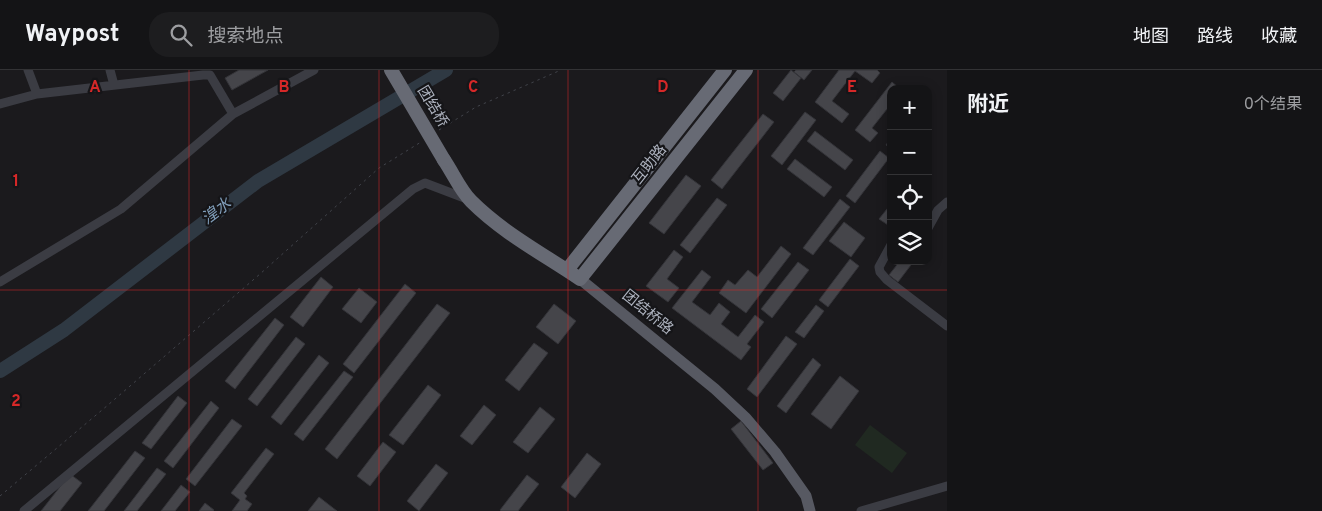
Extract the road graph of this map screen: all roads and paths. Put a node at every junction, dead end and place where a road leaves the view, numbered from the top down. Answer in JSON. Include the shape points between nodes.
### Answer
{"nodes":[{"id":1,"x":28,"y":70,"type":"edge"},
{"id":2,"x":110,"y":70,"type":"edge"},
{"id":3,"x":314,"y":70,"type":"edge"},
{"id":4,"x":391,"y":70,"type":"edge"},
{"id":5,"x":561,"y":70,"type":"edge"},
{"id":6,"x":726,"y":70,"type":"edge"},
{"id":7,"x":746,"y":70,"type":"edge"},
{"id":8,"x":209,"y":73,"type":"edge"},
{"id":9,"x":114,"y":85,"type":"junction"},
{"id":10,"x":37,"y":94,"type":"junction"},
{"id":11,"x":0,"y":104,"type":"edge"},
{"id":12,"x":233,"y":114,"type":"junction"},
{"id":13,"x":436,"y":132,"type":"dead end"},
{"id":14,"x":427,"y":137,"type":"dead end"},
{"id":15,"x":444,"y":160,"type":"joint"},
{"id":16,"x":470,"y":200,"type":"junction"},
{"id":17,"x":947,"y":202,"type":"edge"},
{"id":18,"x":932,"y":221,"type":"edge"},
{"id":19,"x":887,"y":252,"type":"edge"},
{"id":20,"x":567,"y":270,"type":"junction"},
{"id":21,"x":580,"y":280,"type":"junction"},
{"id":22,"x":0,"y":282,"type":"edge"},
{"id":23,"x":947,"y":326,"type":"edge"},
{"id":24,"x":947,"y":486,"type":"edge"},
{"id":25,"x":0,"y":496,"type":"edge"},
{"id":26,"x":24,"y":511,"type":"edge"},
{"id":27,"x":810,"y":511,"type":"edge"},
{"id":28,"x":861,"y":511,"type":"edge"}],
"edges":[{"from":1,"to":10,"type":"street"},
{"from":2,"to":9,"type":"street"},
{"from":3,"to":12,"type":"street"},
{"from":4,"to":15,"type":"highway","name":"团结桥","bridge":true},
{"from":5,"to":13,"type":"path","via":[[476,107]]},
{"from":6,"to":20,"type":"highway","name":"互助路"},
{"from":7,"to":21,"type":"highway","name":"互助路"},
{"from":8,"to":9,"type":"street"},
{"from":8,"to":12,"type":"street"},
{"from":9,"to":10,"type":"street"},
{"from":10,"to":11,"type":"street"},
{"from":12,"to":22,"type":"street","via":[[121,209]]},
{"from":14,"to":25,"type":"path","via":[[379,168]]},
{"from":15,"to":16,"type":"highway","name":"团结桥路"},
{"from":16,"to":20,"type":"highway","name":"团结桥路","via":[[513,236]]},
{"from":16,"to":26,"type":"street","via":[[425,183],[413,189]]},
{"from":17,"to":18,"type":"street"},
{"from":19,"to":23,"type":"street","via":[[879,267],[880,272]]},
{"from":20,"to":21,"type":"highway","name":"团结桥路"},
{"from":21,"to":27,"type":"main road","name":"团结桥路","via":[[716,389],[746,418],[806,496]]},
{"from":24,"to":28,"type":"street"}]}
